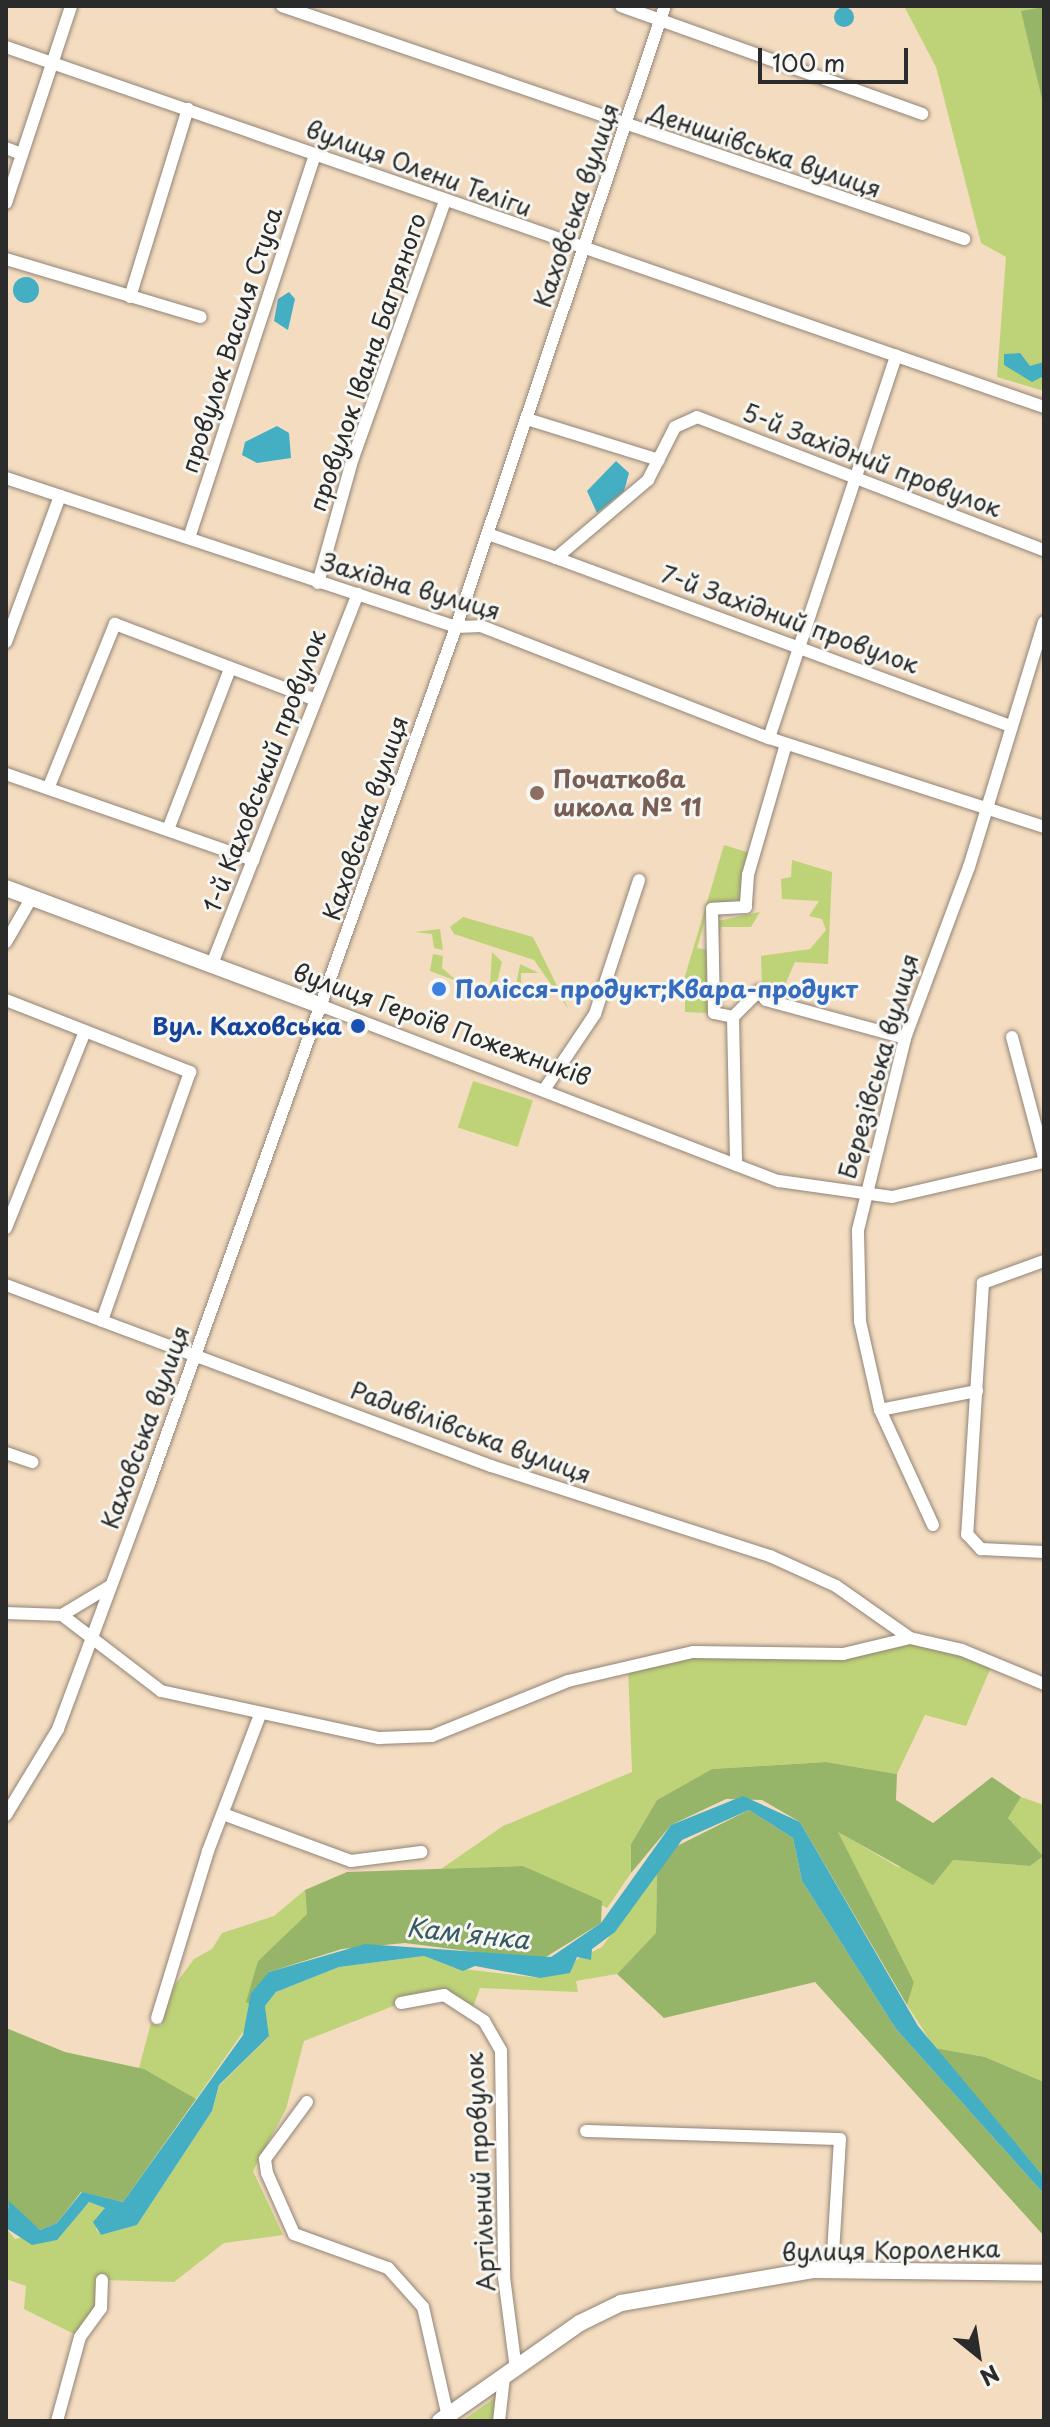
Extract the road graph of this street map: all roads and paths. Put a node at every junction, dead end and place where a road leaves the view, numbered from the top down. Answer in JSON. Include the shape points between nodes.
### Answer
{"nodes":[{"id":1,"x":71,"y":6,"type":"edge"},
{"id":2,"x":282,"y":6,"type":"edge"},
{"id":3,"x":621,"y":6,"type":"edge"},
{"id":4,"x":665,"y":6,"type":"edge"},
{"id":5,"x":660,"y":20,"type":"junction"},
{"id":6,"x":6,"y":47,"type":"edge"},
{"id":7,"x":53,"y":63,"type":"junction"},
{"id":8,"x":188,"y":109,"type":"junction"},
{"id":9,"x":922,"y":114,"type":"dead end"},
{"id":10,"x":627,"y":124,"type":"junction"},
{"id":11,"x":6,"y":148,"type":"edge"},
{"id":12,"x":22,"y":154,"type":"junction"},
{"id":13,"x":315,"y":155,"type":"junction"},
{"id":14,"x":445,"y":201,"type":"junction"},
{"id":15,"x":6,"y":203,"type":"edge"},
{"id":16,"x":964,"y":239,"type":"dead end"},
{"id":17,"x":584,"y":251,"type":"junction"},
{"id":18,"x":6,"y":259,"type":"edge"},
{"id":19,"x":130,"y":297,"type":"junction"},
{"id":20,"x":201,"y":317,"type":"dead end"},
{"id":21,"x":896,"y":356,"type":"junction"},
{"id":22,"x":1044,"y":407,"type":"edge"},
{"id":23,"x":527,"y":419,"type":"junction"},
{"id":24,"x":659,"y":460,"type":"junction"},
{"id":25,"x":853,"y":475,"type":"junction"},
{"id":26,"x":6,"y":478,"type":"edge"},
{"id":27,"x":60,"y":496,"type":"junction"},
{"id":28,"x":488,"y":534,"type":"junction"},
{"id":29,"x":189,"y":538,"type":"junction"},
{"id":30,"x":1044,"y":550,"type":"edge"},
{"id":31,"x":556,"y":558,"type":"junction"},
{"id":32,"x":318,"y":583,"type":"junction"},
{"id":33,"x":358,"y":594,"type":"junction"},
{"id":34,"x":1044,"y":622,"type":"edge"},
{"id":35,"x":456,"y":627,"type":"junction"},
{"id":36,"x":6,"y":642,"type":"edge"},
{"id":37,"x":800,"y":643,"type":"junction"},
{"id":38,"x":230,"y":669,"type":"junction"},
{"id":39,"x":313,"y":699,"type":"junction"},
{"id":40,"x":1007,"y":725,"type":"junction"},
{"id":41,"x":769,"y":738,"type":"junction"},
{"id":42,"x":786,"y":744,"type":"junction"},
{"id":43,"x":6,"y":774,"type":"edge"},
{"id":44,"x":50,"y":784,"type":"junction"},
{"id":45,"x":982,"y":805,"type":"junction"},
{"id":46,"x":169,"y":827,"type":"junction"},
{"id":47,"x":1044,"y":827,"type":"edge"},
{"id":48,"x":253,"y":860,"type":"junction"},
{"id":49,"x":639,"y":880,"type":"dead end"},
{"id":50,"x":6,"y":888,"type":"edge"},
{"id":51,"x":32,"y":897,"type":"junction"},
{"id":52,"x":6,"y":942,"type":"edge"},
{"id":53,"x":212,"y":964,"type":"junction"},
{"id":54,"x":6,"y":1000,"type":"edge"},
{"id":55,"x":322,"y":1006,"type":"junction"},
{"id":56,"x":733,"y":1017,"type":"junction"},
{"id":57,"x":85,"y":1031,"type":"junction"},
{"id":58,"x":1012,"y":1037,"type":"dead end"},
{"id":59,"x":905,"y":1038,"type":"junction"},
{"id":60,"x":546,"y":1087,"type":"junction"},
{"id":61,"x":1044,"y":1160,"type":"edge"},
{"id":62,"x":736,"y":1165,"type":"junction"},
{"id":63,"x":863,"y":1195,"type":"junction"},
{"id":64,"x":6,"y":1228,"type":"edge"},
{"id":65,"x":1044,"y":1261,"type":"edge"},
{"id":66,"x":6,"y":1285,"type":"edge"},
{"id":67,"x":102,"y":1321,"type":"junction"},
{"id":68,"x":195,"y":1355,"type":"junction"},
{"id":69,"x":977,"y":1391,"type":"junction"},
{"id":70,"x":880,"y":1410,"type":"junction"},
{"id":71,"x":6,"y":1453,"type":"edge"},
{"id":72,"x":32,"y":1462,"type":"dead end"},
{"id":73,"x":933,"y":1525,"type":"dead end"},
{"id":74,"x":1044,"y":1552,"type":"edge"},
{"id":75,"x":110,"y":1586,"type":"junction"},
{"id":76,"x":6,"y":1613,"type":"edge"},
{"id":77,"x":62,"y":1615,"type":"junction"},
{"id":78,"x":884,"y":1623,"type":"junction"},
{"id":79,"x":910,"y":1638,"type":"junction"},
{"id":80,"x":91,"y":1639,"type":"junction"},
{"id":81,"x":869,"y":1648,"type":"junction"},
{"id":82,"x":1044,"y":1684,"type":"edge"},
{"id":83,"x":260,"y":1715,"type":"junction"},
{"id":84,"x":223,"y":1814,"type":"junction"},
{"id":85,"x":6,"y":1815,"type":"edge"},
{"id":86,"x":421,"y":1852,"type":"dead end"},
{"id":87,"x":401,"y":2003,"type":"dead end"},
{"id":88,"x":157,"y":2018,"type":"dead end"},
{"id":89,"x":307,"y":2102,"type":"dead end"},
{"id":90,"x":586,"y":2131,"type":"dead end"},
{"id":91,"x":832,"y":2270,"type":"junction"},
{"id":92,"x":1044,"y":2273,"type":"edge"},
{"id":93,"x":102,"y":2280,"type":"dead end"},
{"id":94,"x":510,"y":2373,"type":"junction"},
{"id":95,"x":444,"y":2419,"type":"edge"},
{"id":96,"x":57,"y":2421,"type":"edge"},
{"id":97,"x":499,"y":2421,"type":"edge"}],
"edges":[{"from":1,"to":7,"type":"street"},
{"from":2,"to":10,"type":"street","name":"Денишівська вулиця"},
{"from":3,"to":5,"type":"street"},
{"from":4,"to":5,"type":"street","name":"Каховська вулиця"},
{"from":5,"to":9,"type":"street"},
{"from":5,"to":10,"type":"street","name":"Каховська вулиця"},
{"from":6,"to":7,"type":"street","name":"вулиця Олени Теліги"},
{"from":7,"to":8,"type":"street","name":"вулиця Олени Теліги"},
{"from":7,"to":12,"type":"street"},
{"from":8,"to":13,"type":"street","name":"вулиця Олени Теліги"},
{"from":8,"to":19,"type":"street"},
{"from":10,"to":16,"type":"street","name":"Денишівська вулиця"},
{"from":10,"to":17,"type":"street","name":"Каховська вулиця"},
{"from":11,"to":12,"type":"street"},
{"from":12,"to":15,"type":"street"},
{"from":13,"to":14,"type":"street","name":"вулиця Олени Теліги"},
{"from":13,"to":29,"type":"street","name":"провулок Василя Стуса"},
{"from":14,"to":17,"type":"street","name":"вулиця Олени Теліги"},
{"from":14,"to":32,"type":"street","name":"провулок Івана Багряного","via":[[353,458]]},
{"from":17,"to":21,"type":"street","name":"вулиця Олени Теліги"},
{"from":17,"to":23,"type":"street","name":"Каховська вулиця"},
{"from":18,"to":19,"type":"street"},
{"from":19,"to":20,"type":"street"},
{"from":21,"to":22,"type":"street","name":"вулиця Олени Теліги"},
{"from":21,"to":25,"type":"street"},
{"from":23,"to":24,"type":"street"},
{"from":23,"to":28,"type":"street","name":"Каховська вулиця"},
{"from":24,"to":25,"type":"street","name":"5-й Західний провулок","via":[[684,418]]},
{"from":24,"to":31,"type":"street","via":[[620,508]]},
{"from":25,"to":30,"type":"street","name":"5-й Західний провулок"},
{"from":25,"to":37,"type":"street"},
{"from":26,"to":27,"type":"street","name":"Західна вулиця"},
{"from":27,"to":29,"type":"street","name":"Західна вулиця"},
{"from":27,"to":36,"type":"street"},
{"from":28,"to":31,"type":"street","name":"7-й Західний провулок"},
{"from":28,"to":35,"type":"street","name":"Каховська вулиця"},
{"from":29,"to":32,"type":"street","name":"Західна вулиця"},
{"from":31,"to":37,"type":"street","name":"7-й Західний провулок"},
{"from":32,"to":33,"type":"street","name":"Західна вулиця"},
{"from":33,"to":35,"type":"street","name":"Західна вулиця"},
{"from":33,"to":39,"type":"street","name":"1-й Каховський провулок"},
{"from":34,"to":40,"type":"street","name":"Березівська вулиця"},
{"from":35,"to":41,"type":"street","name":"Західна вулиця","via":[[481,626]]},
{"from":35,"to":55,"type":"street","name":"Каховська вулиця"},
{"from":37,"to":40,"type":"street","name":"7-й Західний провулок"},
{"from":37,"to":41,"type":"street"},
{"from":38,"to":39,"type":"street"},
{"from":38,"to":44,"type":"street","via":[[112,626]]},
{"from":38,"to":46,"type":"street"},
{"from":39,"to":48,"type":"street","name":"1-й Каховський провулок"},
{"from":40,"to":45,"type":"street","name":"Березівська вулиця"},
{"from":41,"to":42,"type":"street","name":"Західна вулиця"},
{"from":42,"to":45,"type":"street","name":"Західна вулиця"},
{"from":42,"to":56,"type":"street","via":[[748,875],[746,907],[712,909],[714,1013]]},
{"from":43,"to":44,"type":"street"},
{"from":44,"to":46,"type":"street"},
{"from":45,"to":47,"type":"street","name":"Західна вулиця"},
{"from":45,"to":59,"type":"street","name":"Березівська вулиця","via":[[969,867]]},
{"from":46,"to":48,"type":"street"},
{"from":48,"to":53,"type":"street","name":"1-й Каховський провулок"},
{"from":49,"to":60,"type":"street","via":[[595,1014]]},
{"from":50,"to":51,"type":"street","name":"вулиця Героїв Пожежників"},
{"from":51,"to":52,"type":"street"},
{"from":51,"to":53,"type":"street","name":"вулиця Героїв Пожежників"},
{"from":53,"to":55,"type":"street","name":"вулиця Героїв Пожежників"},
{"from":54,"to":57,"type":"street"},
{"from":55,"to":60,"type":"street","name":"вулиця Героїв Пожежників"},
{"from":55,"to":68,"type":"street","name":"Каховська вулиця"},
{"from":56,"to":59,"type":"street","via":[[759,991],[766,1000]]},
{"from":56,"to":62,"type":"street"},
{"from":57,"to":64,"type":"street"},
{"from":57,"to":67,"type":"street","via":[[190,1072]]},
{"from":58,"to":61,"type":"street"},
{"from":59,"to":63,"type":"street","name":"Березівська вулиця"},
{"from":60,"to":62,"type":"street","name":"вулиця Героїв Пожежників"},
{"from":61,"to":63,"type":"street","name":"вулиця Героїв Пожежників","via":[[892,1197]]},
{"from":62,"to":63,"type":"street","name":"вулиця Героїв Пожежників"},
{"from":63,"to":70,"type":"street","name":"Березівська вулиця","via":[[859,1306]]},
{"from":65,"to":69,"type":"street","via":[[983,1283]]},
{"from":66,"to":67,"type":"street","name":"Радивілівська вулиця"},
{"from":67,"to":68,"type":"street","name":"Радивілівська вулиця"},
{"from":68,"to":75,"type":"street","name":"Каховська вулиця"},
{"from":68,"to":78,"type":"street","name":"Радивілівська вулиця","via":[[491,1466],[770,1556],[836,1586]]},
{"from":69,"to":70,"type":"street"},
{"from":69,"to":74,"type":"street","via":[[967,1534],[981,1549]]},
{"from":70,"to":73,"type":"street","name":"Березівська вулиця"},
{"from":71,"to":72,"type":"street"},
{"from":75,"to":77,"type":"street"},
{"from":75,"to":80,"type":"street","name":"Каховська вулиця"},
{"from":76,"to":77,"type":"street"},
{"from":77,"to":80,"type":"street"},
{"from":78,"to":79,"type":"street","name":"Радивілівська вулиця"},
{"from":78,"to":81,"type":"street","via":[[883,1636]]},
{"from":79,"to":81,"type":"street"},
{"from":79,"to":82,"type":"street","via":[[962,1650]]},
{"from":80,"to":83,"type":"street","via":[[161,1691]]},
{"from":80,"to":85,"type":"street","name":"Каховська вулиця","via":[[58,1729]]},
{"from":81,"to":83,"type":"street","via":[[763,1657],[693,1652],[568,1681],[432,1736],[379,1738]]},
{"from":83,"to":84,"type":"street"},
{"from":84,"to":86,"type":"street","via":[[351,1861]]},
{"from":84,"to":88,"type":"street"},
{"from":87,"to":94,"type":"street","name":"Артільний провулок","via":[[444,1995],[484,2021],[501,2051]]},
{"from":89,"to":95,"type":"street","via":[[265,2159],[277,2198],[294,2234],[388,2268],[423,2307]]},
{"from":90,"to":91,"type":"street","via":[[840,2139]]},
{"from":91,"to":92,"type":"street","name":"вулиця Короленка"},
{"from":91,"to":94,"type":"street","name":"вулиця Короленка","via":[[621,2303]]},
{"from":93,"to":96,"type":"street","via":[[101,2308],[80,2337]]},
{"from":94,"to":95,"type":"street","name":"вулиця Короленка"},
{"from":94,"to":97,"type":"street","name":"Артільний провулок"}]}
